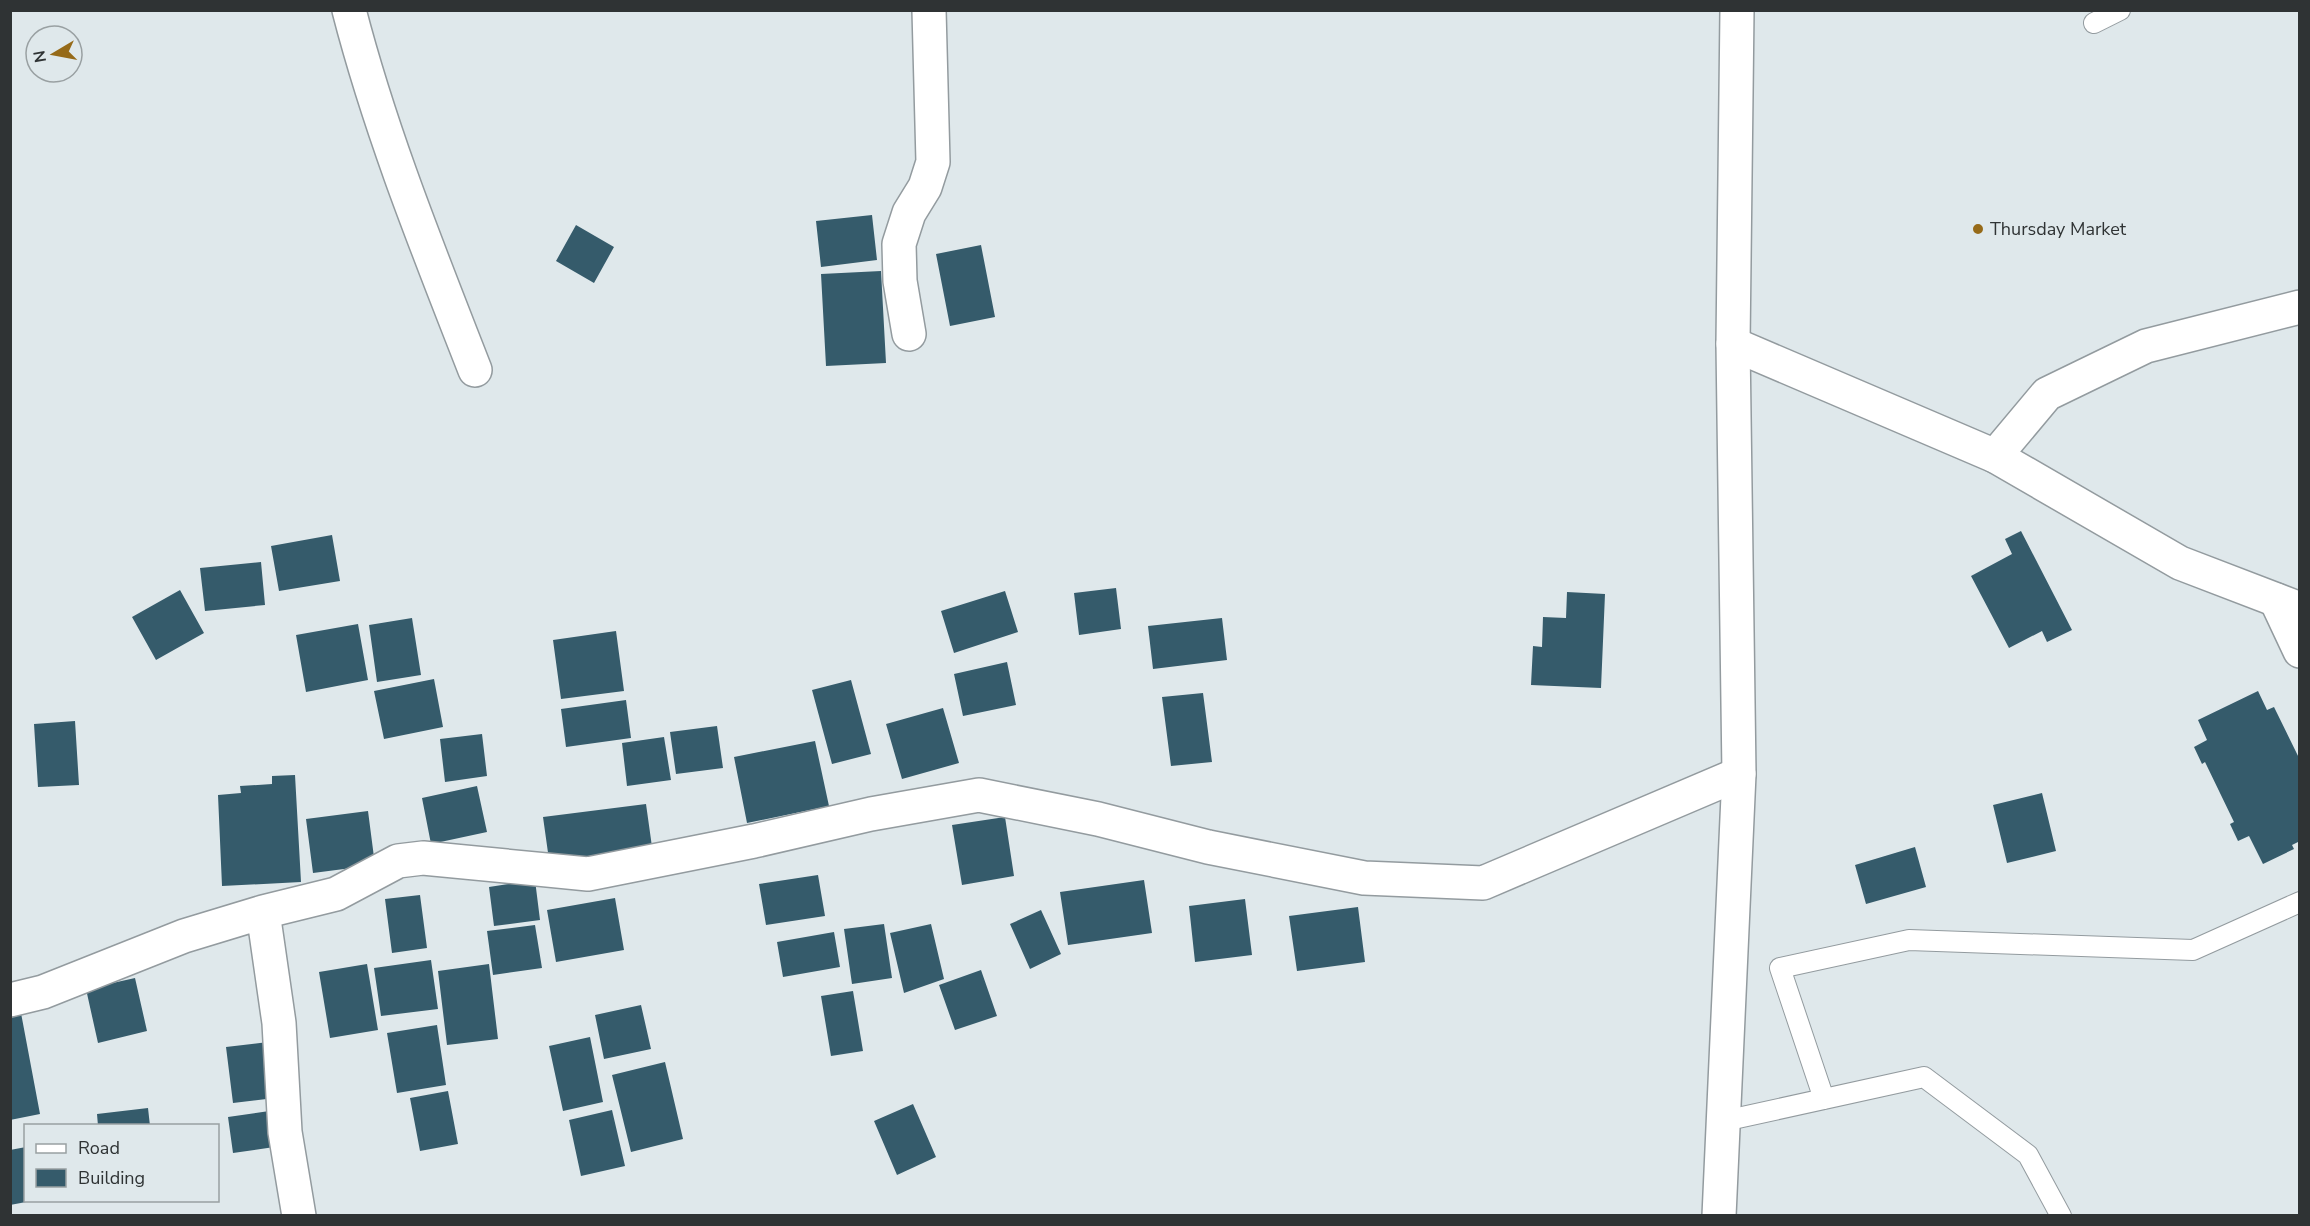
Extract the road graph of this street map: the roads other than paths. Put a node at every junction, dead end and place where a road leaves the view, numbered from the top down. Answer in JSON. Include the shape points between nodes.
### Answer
{"nodes":[{"id":1,"x":349,"y":10,"type":"edge"},
{"id":2,"x":929,"y":10,"type":"edge"},
{"id":3,"x":1737,"y":10,"type":"edge"},
{"id":4,"x":2120,"y":10,"type":"edge"},
{"id":5,"x":2094,"y":23,"type":"dead end"},
{"id":6,"x":2300,"y":307,"type":"edge"},
{"id":7,"x":909,"y":334,"type":"dead end"},
{"id":8,"x":1733,"y":344,"type":"junction"},
{"id":9,"x":475,"y":370,"type":"dead end"},
{"id":10,"x":1995,"y":456,"type":"junction"},
{"id":11,"x":2288,"y":605,"type":"edge"},
{"id":12,"x":2300,"y":651,"type":"edge"},
{"id":13,"x":1739,"y":774,"type":"junction"},
{"id":14,"x":2300,"y":902,"type":"edge"},
{"id":15,"x":263,"y":912,"type":"junction"},
{"id":16,"x":10,"y":1000,"type":"edge"},
{"id":17,"x":1824,"y":1099,"type":"junction"},
{"id":18,"x":1724,"y":1121,"type":"junction"},
{"id":19,"x":299,"y":1215,"type":"edge"},
{"id":20,"x":1719,"y":1215,"type":"edge"},
{"id":21,"x":2061,"y":1215,"type":"edge"}],
"edges":[{"from":1,"to":9,"type":"street","via":[[405,192]]},
{"from":2,"to":7,"type":"street","via":[[933,162],[899,244],[900,281]]},
{"from":3,"to":8,"type":"street"},
{"from":4,"to":5,"type":"lane"},
{"from":6,"to":10,"type":"street","via":[[2146,346],[2047,394]]},
{"from":8,"to":10,"type":"street"},
{"from":8,"to":13,"type":"street"},
{"from":10,"to":11,"type":"street","via":[[2180,563]]},
{"from":11,"to":12,"type":"street"},
{"from":13,"to":15,"type":"street","via":[[1483,883],[1364,878],[979,795],[588,874],[423,858],[398,861],[336,894]]},
{"from":13,"to":18,"type":"street"},
{"from":14,"to":17,"type":"lane","via":[[2193,950],[1909,940],[1780,968]]},
{"from":15,"to":16,"type":"street","via":[[184,936],[43,992]]},
{"from":15,"to":19,"type":"street","via":[[279,1023],[285,1132]]},
{"from":17,"to":18,"type":"lane"},
{"from":17,"to":21,"type":"lane","via":[[1924,1077],[2028,1155]]},
{"from":18,"to":20,"type":"street"}]}
